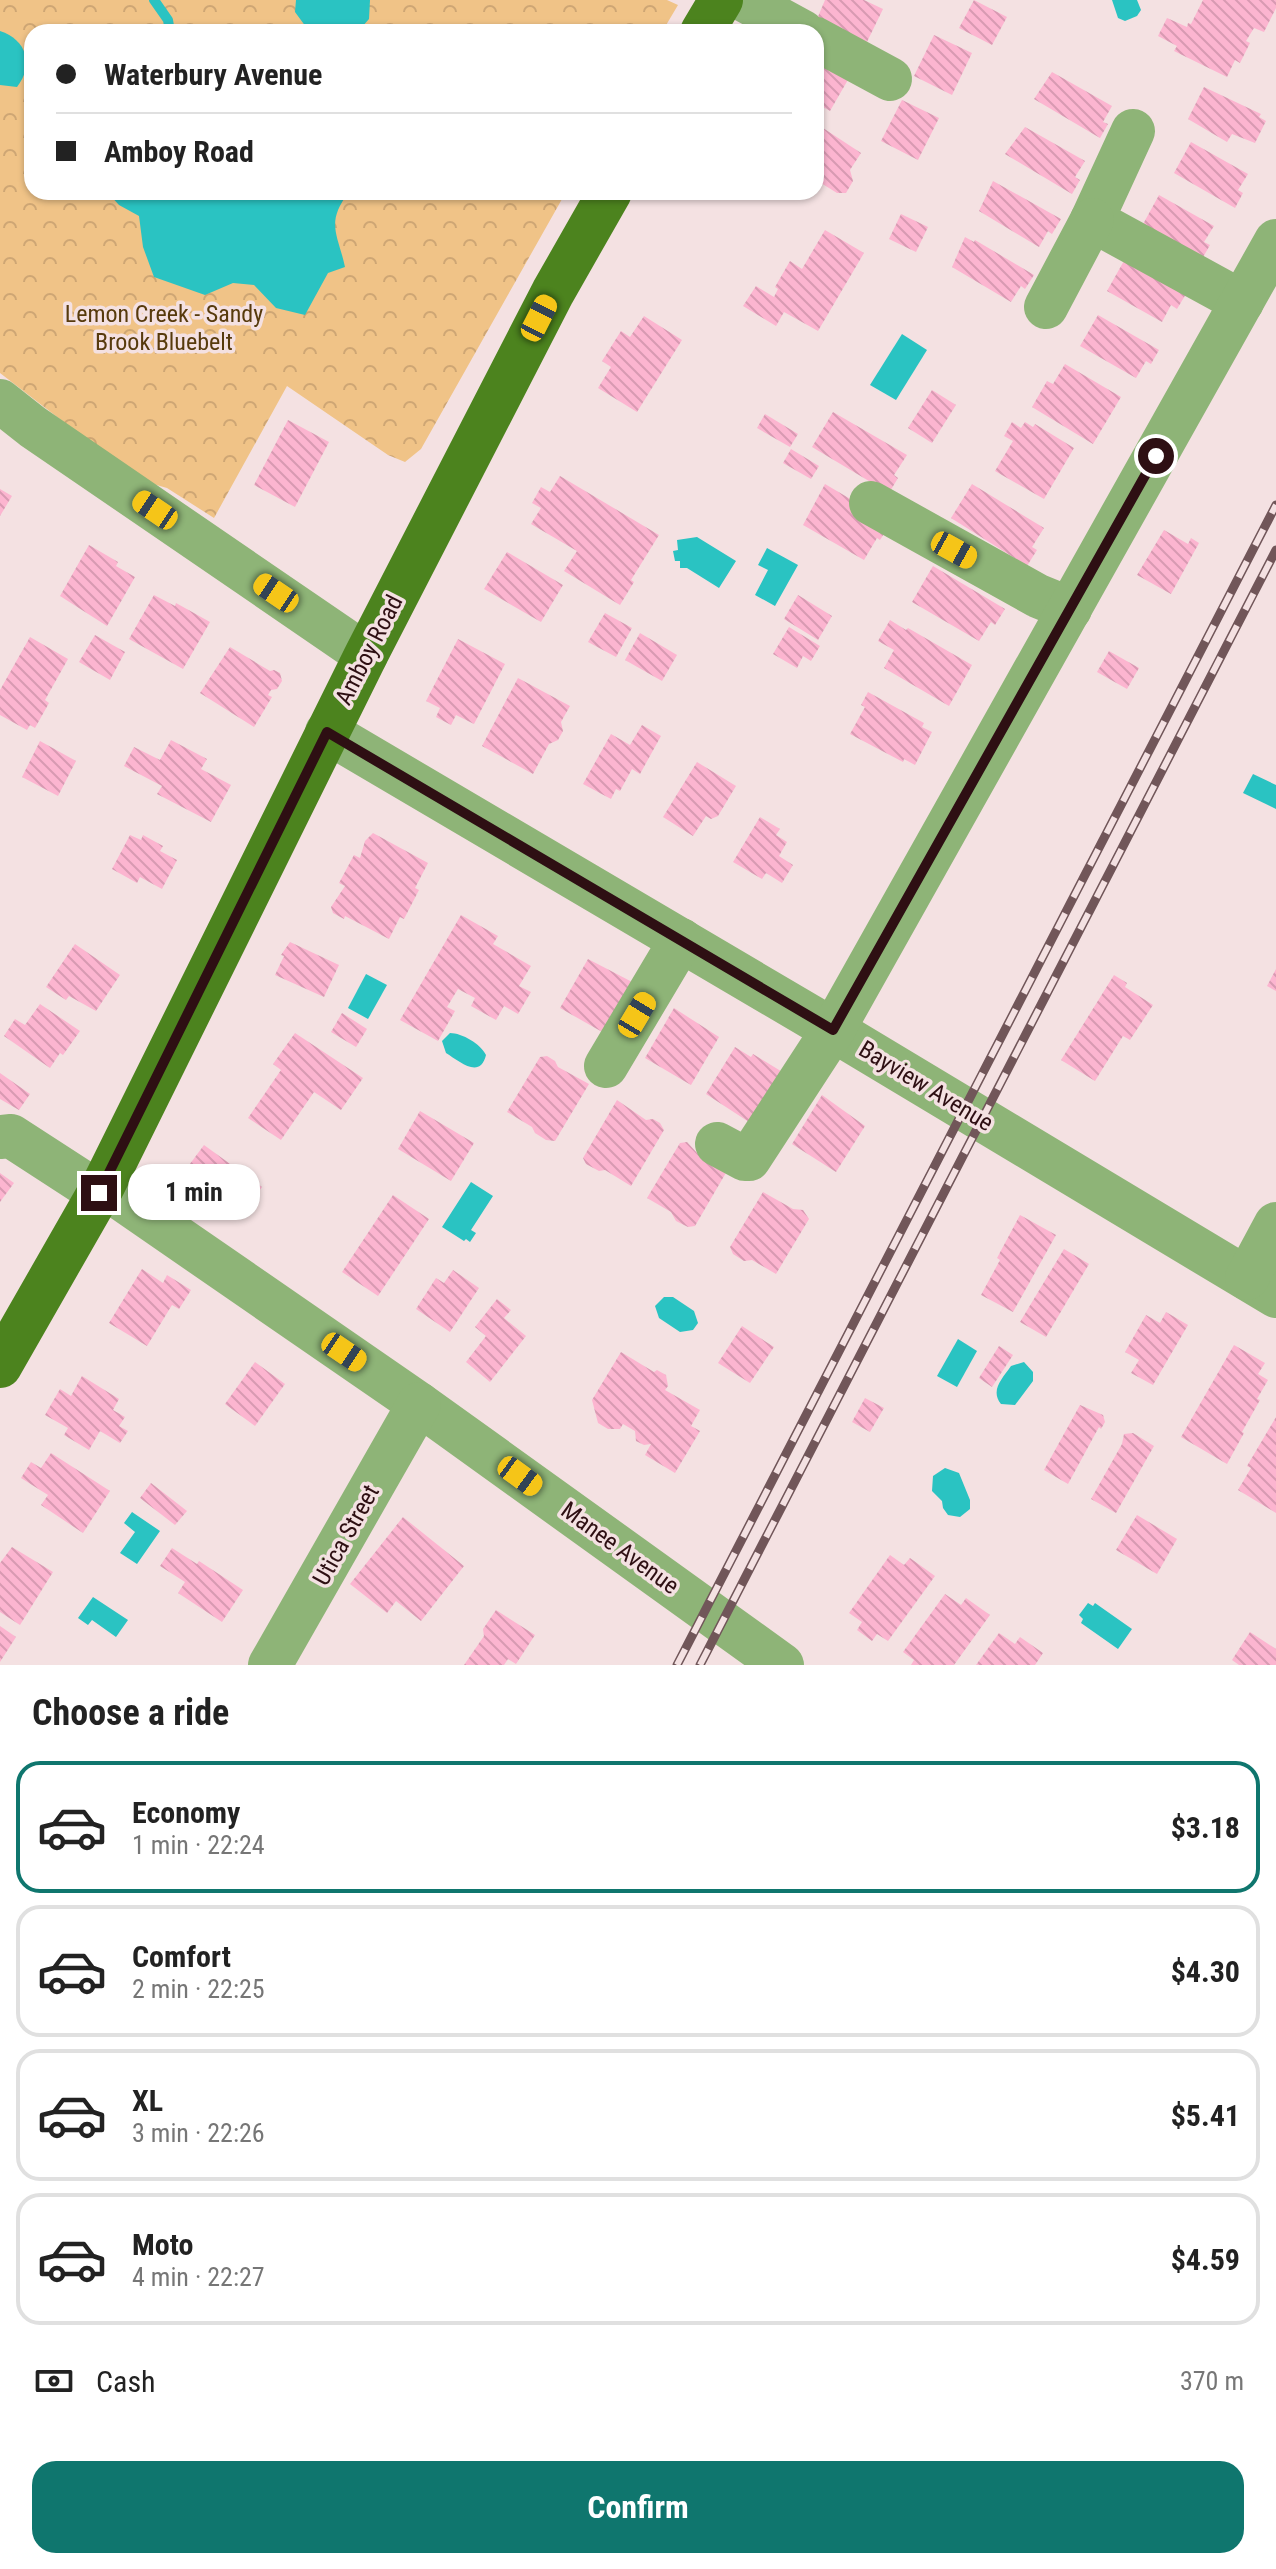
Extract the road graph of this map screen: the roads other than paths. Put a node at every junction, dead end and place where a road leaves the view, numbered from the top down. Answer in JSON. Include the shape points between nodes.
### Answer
{"nodes":[{"id":1,"x":721,"y":0,"type":"edge"},
{"id":2,"x":744,"y":0,"type":"edge"},
{"id":3,"x":707,"y":24,"type":"edge"},
{"id":4,"x":788,"y":24,"type":"edge"},
{"id":5,"x":824,"y":43,"type":"edge"},
{"id":6,"x":890,"y":79,"type":"dead end"},
{"id":7,"x":1133,"y":131,"type":"dead end"},
{"id":8,"x":605,"y":200,"type":"edge"},
{"id":9,"x":1092,"y":220,"type":"junction"},
{"id":10,"x":1276,"y":241,"type":"edge"},
{"id":11,"x":1242,"y":302,"type":"junction"},
{"id":12,"x":1046,"y":307,"type":"dead end"},
{"id":13,"x":0,"y":401,"type":"edge"},
{"id":14,"x":871,"y":503,"type":"dead end"},
{"id":15,"x":1070,"y":609,"type":"junction"},
{"id":16,"x":366,"y":655,"type":"junction"},
{"id":17,"x":327,"y":732,"type":"junction"},
{"id":18,"x":681,"y":940,"type":"junction"},
{"id":19,"x":833,"y":1030,"type":"junction"},
{"id":20,"x":606,"y":1066,"type":"dead end"},
{"id":21,"x":0,"y":1137,"type":"edge"},
{"id":22,"x":717,"y":1144,"type":"dead end"},
{"id":23,"x":101,"y":1190,"type":"junction"},
{"id":24,"x":1276,"y":1224,"type":"edge"},
{"id":25,"x":1261,"y":1287,"type":"edge"},
{"id":26,"x":0,"y":1366,"type":"edge"},
{"id":27,"x":419,"y":1404,"type":"junction"},
{"id":28,"x":270,"y":1665,"type":"edge"},
{"id":29,"x":782,"y":1665,"type":"edge"}],
"edges":[{"from":1,"to":3,"type":"main road"},
{"from":2,"to":4,"type":"street"},
{"from":5,"to":6,"type":"street"},
{"from":7,"to":9,"type":"street"},
{"from":8,"to":16,"type":"main road","name":"Amboy Road"},
{"from":9,"to":11,"type":"street"},
{"from":9,"to":12,"type":"street"},
{"from":10,"to":11,"type":"street"},
{"from":11,"to":15,"type":"street"},
{"from":13,"to":16,"type":"street"},
{"from":14,"to":15,"type":"street"},
{"from":15,"to":19,"type":"street"},
{"from":16,"to":17,"type":"main road","name":"Amboy Road"},
{"from":17,"to":18,"type":"street","name":"Bayview Avenue"},
{"from":17,"to":23,"type":"main road","name":"Amboy Road"},
{"from":18,"to":19,"type":"street","name":"Bayview Avenue"},
{"from":18,"to":20,"type":"street"},
{"from":19,"to":22,"type":"street","via":[[749,1159]]},
{"from":19,"to":25,"type":"street","name":"Bayview Avenue"},
{"from":21,"to":23,"type":"street","name":"Manee Avenue","via":[[11,1136]]},
{"from":23,"to":26,"type":"main road","name":"Amboy Road"},
{"from":23,"to":27,"type":"street","name":"Manee Avenue"},
{"from":24,"to":25,"type":"street"},
{"from":27,"to":28,"type":"street","name":"Utica Street"},
{"from":27,"to":29,"type":"street","name":"Manee Avenue"}]}
